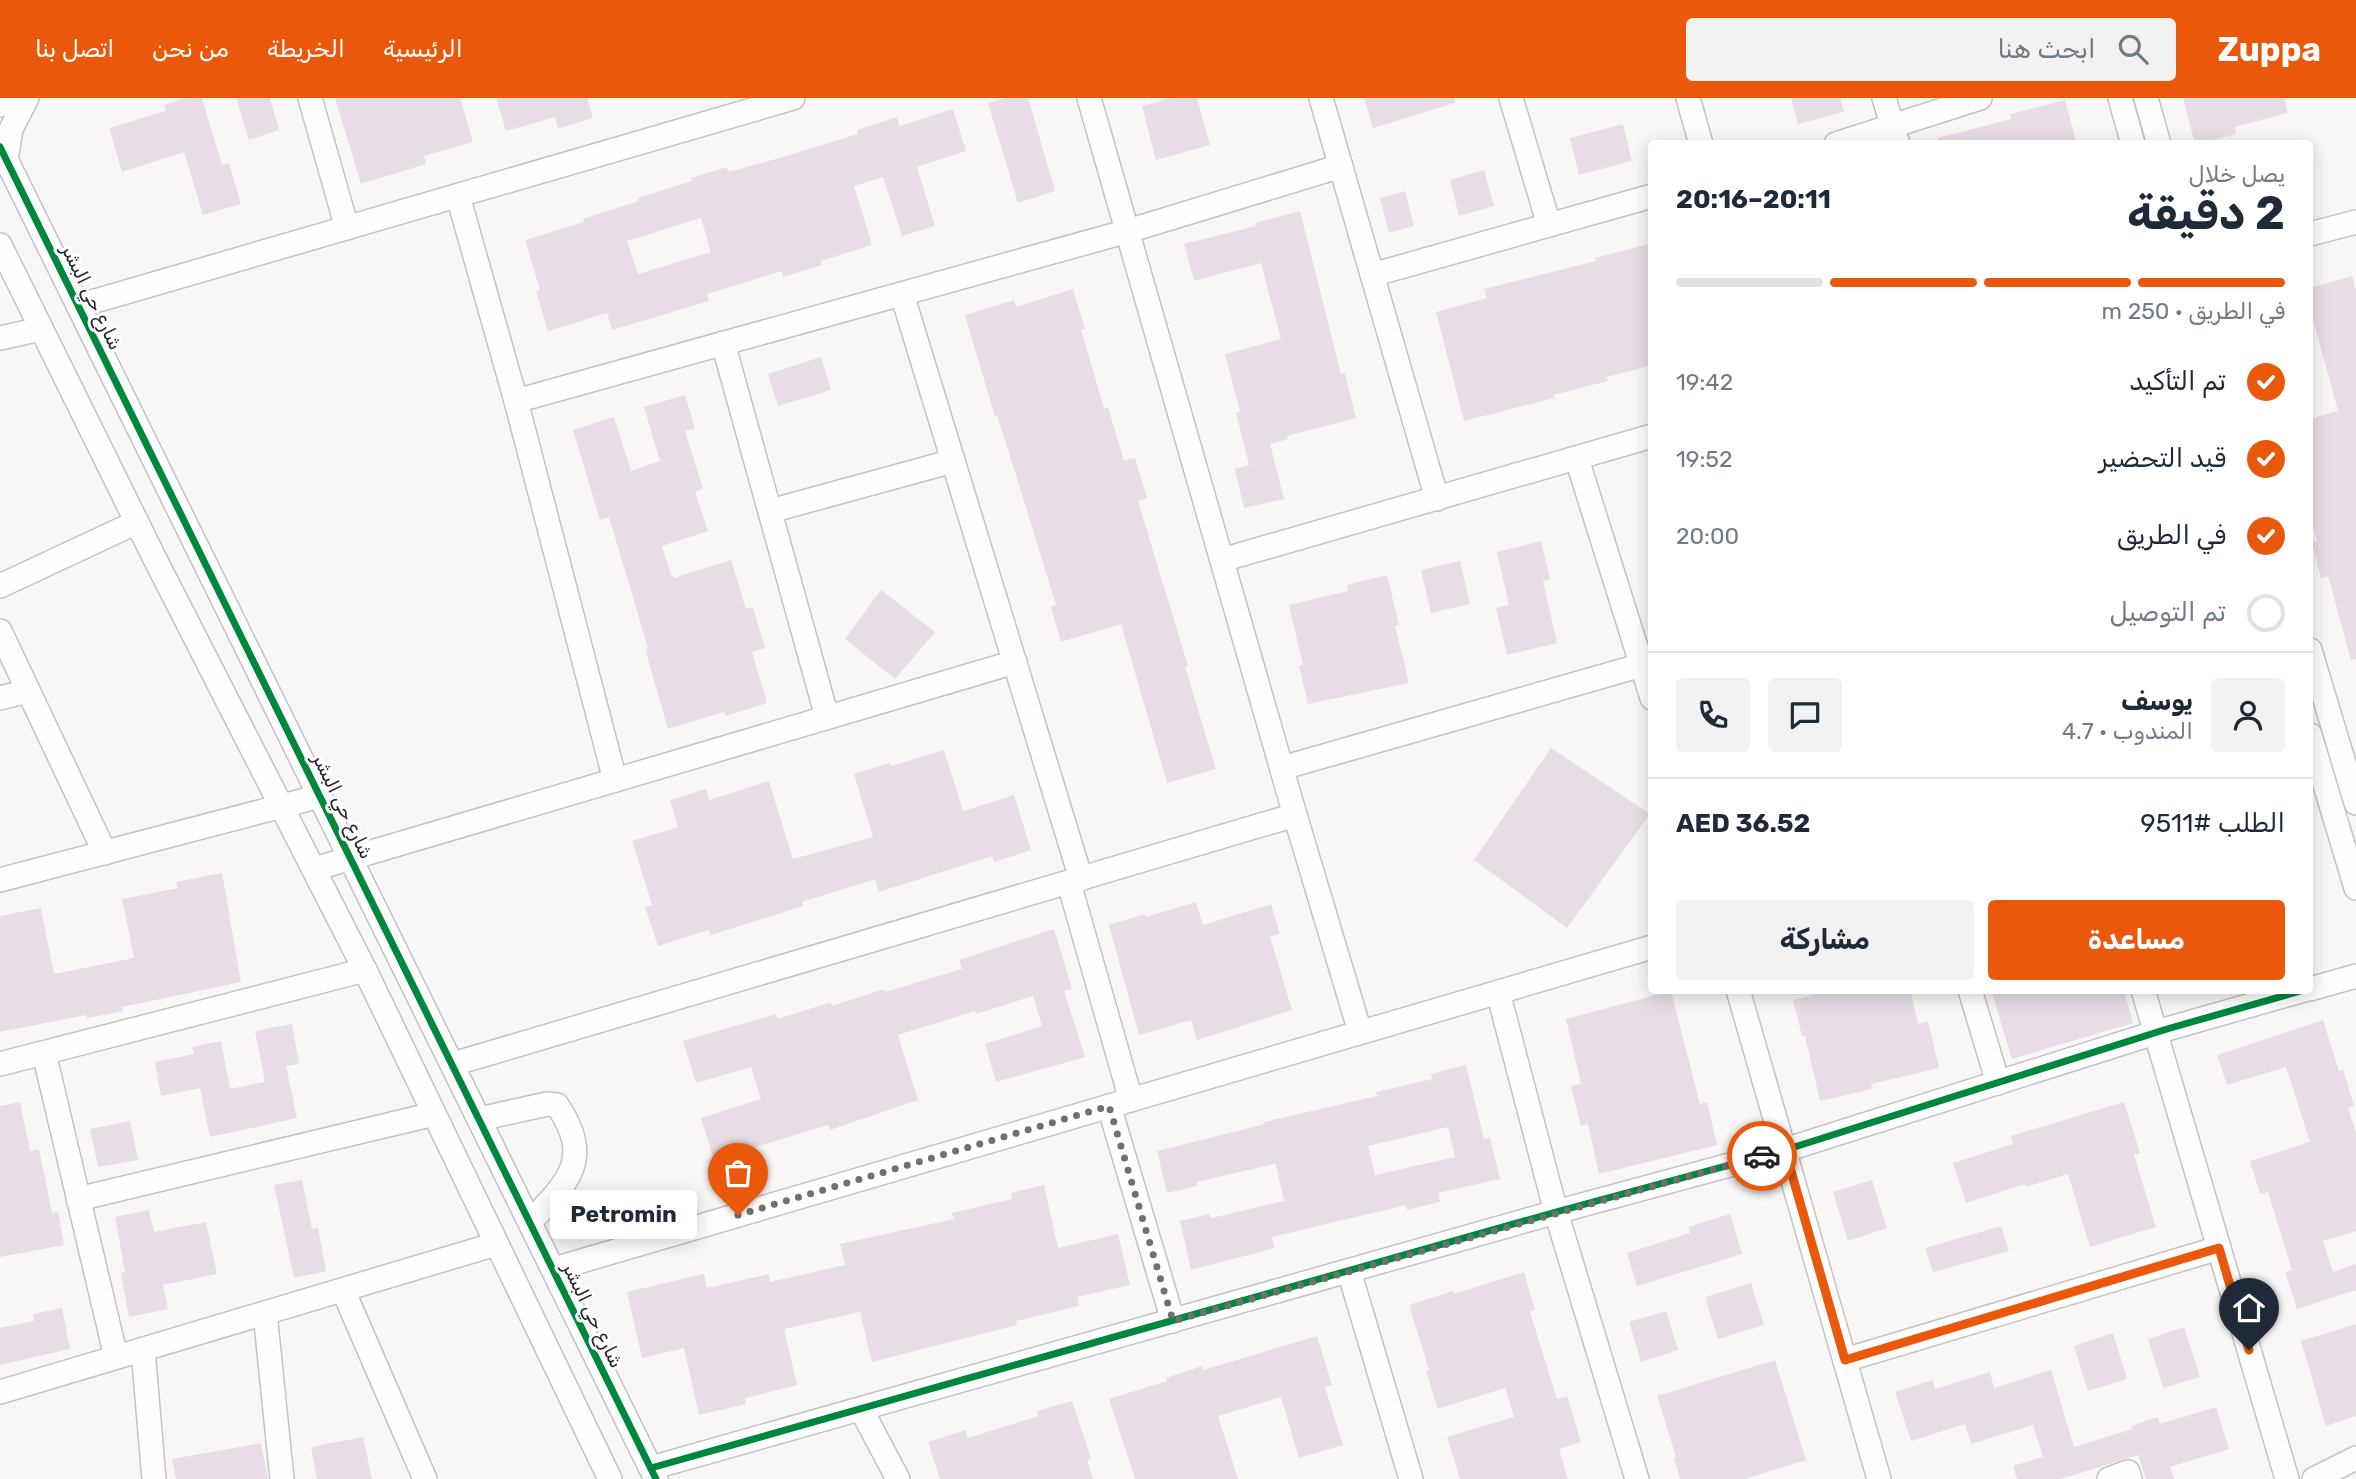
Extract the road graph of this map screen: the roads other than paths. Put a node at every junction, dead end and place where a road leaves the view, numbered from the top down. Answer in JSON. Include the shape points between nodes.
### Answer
{"nodes":[{"id":1,"x":17,"y":98,"type":"edge"},
{"id":2,"x":27,"y":98,"type":"edge"},
{"id":3,"x":310,"y":98,"type":"edge"},
{"id":4,"x":793,"y":98,"type":"edge"},
{"id":5,"x":1089,"y":98,"type":"edge"},
{"id":6,"x":1321,"y":98,"type":"edge"},
{"id":7,"x":1510,"y":98,"type":"edge"},
{"id":8,"x":1688,"y":98,"type":"edge"},
{"id":9,"x":1884,"y":98,"type":"edge"},
{"id":10,"x":1980,"y":98,"type":"edge"},
{"id":11,"x":2120,"y":98,"type":"edge"},
{"id":12,"x":2146,"y":98,"type":"edge"},
{"id":13,"x":0,"y":105,"type":"edge"},
{"id":14,"x":1895,"y":135,"type":"edge"},
{"id":15,"x":1700,"y":140,"type":"edge"},
{"id":16,"x":1862,"y":140,"type":"edge"},
{"id":17,"x":2132,"y":140,"type":"edge"},
{"id":18,"x":2158,"y":140,"type":"edge"},
{"id":19,"x":3,"y":153,"type":"edge"},
{"id":20,"x":1341,"y":166,"type":"junction"},
{"id":21,"x":458,"y":196,"type":"junction"},
{"id":22,"x":1648,"y":197,"type":"edge"},
{"id":23,"x":2356,"y":222,"type":"edge"},
{"id":24,"x":1549,"y":225,"type":"junction"},
{"id":25,"x":347,"y":228,"type":"junction"},
{"id":26,"x":1128,"y":231,"type":"junction"},
{"id":27,"x":2313,"y":233,"type":"edge"},
{"id":28,"x":0,"y":245,"type":"edge"},
{"id":29,"x":1372,"y":275,"type":"junction"},
{"id":30,"x":902,"y":294,"type":"junction"},
{"id":31,"x":78,"y":306,"type":"junction"},
{"id":32,"x":41,"y":328,"type":"junction"},
{"id":33,"x":0,"y":338,"type":"edge"},
{"id":34,"x":723,"y":344,"type":"junction"},
{"id":35,"x":516,"y":401,"type":"junction"},
{"id":36,"x":1648,"y":437,"type":"edge"},
{"id":37,"x":1577,"y":459,"type":"junction"},
{"id":38,"x":953,"y":461,"type":"junction"},
{"id":39,"x":1437,"y":499,"type":"junction"},
{"id":40,"x":769,"y":511,"type":"junction"},
{"id":41,"x":137,"y":522,"type":"junction"},
{"id":42,"x":1222,"y":560,"type":"junction"},
{"id":43,"x":0,"y":586,"type":"edge"},
{"id":44,"x":0,"y":631,"type":"edge"},
{"id":45,"x":2313,"y":660,"type":"edge"},
{"id":46,"x":1015,"y":662,"type":"junction"},
{"id":47,"x":1642,"y":665,"type":"junction"},
{"id":48,"x":1648,"y":685,"type":"edge"},
{"id":49,"x":28,"y":691,"type":"junction"},
{"id":50,"x":0,"y":698,"type":"edge"},
{"id":51,"x":827,"y":717,"type":"junction"},
{"id":52,"x":2313,"y":745,"type":"edge"},
{"id":53,"x":1282,"y":768,"type":"junction"},
{"id":54,"x":615,"y":780,"type":"junction"},
{"id":55,"x":320,"y":796,"type":"junction"},
{"id":56,"x":2356,"y":803,"type":"edge"},
{"id":57,"x":283,"y":806,"type":"junction"},
{"id":58,"x":1295,"y":815,"type":"junction"},
{"id":59,"x":105,"y":853,"type":"junction"},
{"id":60,"x":351,"y":858,"type":"junction"},
{"id":61,"x":314,"y":869,"type":"junction"},
{"id":62,"x":0,"y":880,"type":"edge"},
{"id":63,"x":1075,"y":881,"type":"junction"},
{"id":64,"x":2356,"y":888,"type":"edge"},
{"id":65,"x":1648,"y":948,"type":"edge"},
{"id":66,"x":365,"y":970,"type":"junction"},
{"id":67,"x":2356,"y":976,"type":"edge"},
{"id":68,"x":2313,"y":988,"type":"edge"},
{"id":69,"x":1499,"y":992,"type":"junction"},
{"id":70,"x":1739,"y":994,"type":"edge"},
{"id":71,"x":1971,"y":994,"type":"edge"},
{"id":72,"x":2144,"y":994,"type":"edge"},
{"id":73,"x":2290,"y":994,"type":"edge"},
{"id":74,"x":1360,"y":1032,"type":"junction"},
{"id":75,"x":2156,"y":1033,"type":"junction"},
{"id":76,"x":44,"y":1053,"type":"junction"},
{"id":77,"x":0,"y":1064,"type":"edge"},
{"id":78,"x":453,"y":1065,"type":"junction"},
{"id":79,"x":1998,"y":1083,"type":"junction"},
{"id":80,"x":1131,"y":1100,"type":"junction"},
{"id":81,"x":1109,"y":1106,"type":"junction"},
{"id":82,"x":434,"y":1114,"type":"junction"},
{"id":83,"x":480,"y":1119,"type":"junction"},
{"id":84,"x":1785,"y":1150,"type":"junction"},
{"id":85,"x":78,"y":1199,"type":"junction"},
{"id":86,"x":1556,"y":1212,"type":"junction"},
{"id":87,"x":530,"y":1222,"type":"junction"},
{"id":88,"x":496,"y":1244,"type":"junction"},
{"id":89,"x":2219,"y":1248,"type":"junction"},
{"id":90,"x":554,"y":1269,"type":"junction"},
{"id":91,"x":1349,"y":1271,"type":"junction"},
{"id":92,"x":343,"y":1290,"type":"junction"},
{"id":93,"x":265,"y":1313,"type":"junction"},
{"id":94,"x":1173,"y":1321,"type":"junction"},
{"id":95,"x":143,"y":1350,"type":"junction"},
{"id":96,"x":116,"y":1357,"type":"junction"},
{"id":97,"x":1845,"y":1360,"type":"junction"},
{"id":98,"x":0,"y":1392,"type":"edge"},
{"id":99,"x":861,"y":1409,"type":"junction"},
{"id":100,"x":2356,"y":1458,"type":"edge"},
{"id":101,"x":653,"y":1474,"type":"edge"},
{"id":102,"x":1405,"y":1477,"type":"edge"},
{"id":103,"x":154,"y":1479,"type":"edge"},
{"id":104,"x":282,"y":1479,"type":"edge"},
{"id":105,"x":425,"y":1479,"type":"edge"},
{"id":106,"x":610,"y":1479,"type":"edge"},
{"id":107,"x":898,"y":1479,"type":"edge"},
{"id":108,"x":1637,"y":1479,"type":"edge"},
{"id":109,"x":1879,"y":1479,"type":"edge"},
{"id":110,"x":2109,"y":1479,"type":"edge"},
{"id":111,"x":2130,"y":1479,"type":"edge"},
{"id":112,"x":2287,"y":1479,"type":"edge"},
{"id":113,"x":2314,"y":1479,"type":"edge"}],
"edges":[{"from":1,"to":13,"type":"street"},
{"from":2,"to":19,"type":"street"},
{"from":3,"to":25,"type":"street"},
{"from":4,"to":21,"type":"street"},
{"from":5,"to":26,"type":"street"},
{"from":6,"to":20,"type":"street"},
{"from":7,"to":24,"type":"street"},
{"from":8,"to":15,"type":"street"},
{"from":9,"to":14,"type":"street"},
{"from":10,"to":14,"type":"street"},
{"from":11,"to":17,"type":"street"},
{"from":12,"to":18,"type":"street"},
{"from":14,"to":16,"type":"street"},
{"from":19,"to":31,"type":"street","name":"شارع حي البشر"},
{"from":20,"to":26,"type":"street"},
{"from":20,"to":29,"type":"street"},
{"from":21,"to":25,"type":"street"},
{"from":21,"to":35,"type":"street"},
{"from":22,"to":24,"type":"street"},
{"from":23,"to":27,"type":"street"},
{"from":24,"to":29,"type":"street"},
{"from":25,"to":31,"type":"street"},
{"from":26,"to":30,"type":"street"},
{"from":26,"to":42,"type":"street"},
{"from":28,"to":32,"type":"street"},
{"from":29,"to":39,"type":"street"},
{"from":30,"to":34,"type":"street"},
{"from":30,"to":38,"type":"street"},
{"from":31,"to":55,"type":"street","name":"شارع حي البشر"},
{"from":32,"to":33,"type":"street"},
{"from":32,"to":41,"type":"street"},
{"from":34,"to":35,"type":"street"},
{"from":34,"to":40,"type":"street"},
{"from":35,"to":54,"type":"street"},
{"from":36,"to":37,"type":"street"},
{"from":37,"to":39,"type":"street"},
{"from":37,"to":47,"type":"street"},
{"from":38,"to":40,"type":"street"},
{"from":38,"to":46,"type":"street"},
{"from":39,"to":42,"type":"street"},
{"from":40,"to":51,"type":"street"},
{"from":41,"to":43,"type":"street"},
{"from":41,"to":57,"type":"street"},
{"from":42,"to":53,"type":"street"},
{"from":44,"to":49,"type":"street"},
{"from":45,"to":56,"type":"street"},
{"from":46,"to":51,"type":"street"},
{"from":46,"to":63,"type":"street"},
{"from":47,"to":48,"type":"street"},
{"from":47,"to":53,"type":"street"},
{"from":49,"to":50,"type":"street"},
{"from":49,"to":59,"type":"street"},
{"from":51,"to":54,"type":"street"},
{"from":52,"to":64,"type":"street"},
{"from":53,"to":58,"type":"street"},
{"from":54,"to":60,"type":"street"},
{"from":55,"to":57,"type":"street"},
{"from":55,"to":60,"type":"street","name":"شارع حي البشر"},
{"from":57,"to":59,"type":"street"},
{"from":57,"to":61,"type":"street"},
{"from":58,"to":63,"type":"street"},
{"from":58,"to":74,"type":"street"},
{"from":59,"to":62,"type":"street"},
{"from":60,"to":61,"type":"street"},
{"from":60,"to":78,"type":"street","name":"شارع حي البشر"},
{"from":61,"to":66,"type":"street"},
{"from":63,"to":78,"type":"street"},
{"from":63,"to":80,"type":"street"},
{"from":65,"to":69,"type":"street"},
{"from":66,"to":76,"type":"street"},
{"from":66,"to":82,"type":"street"},
{"from":67,"to":68,"type":"street"},
{"from":69,"to":74,"type":"street"},
{"from":69,"to":86,"type":"street"},
{"from":70,"to":84,"type":"street"},
{"from":71,"to":79,"type":"street"},
{"from":72,"to":75,"type":"street"},
{"from":73,"to":75,"type":"street"},
{"from":74,"to":80,"type":"street"},
{"from":75,"to":79,"type":"street"},
{"from":75,"to":89,"type":"street"},
{"from":76,"to":77,"type":"street"},
{"from":76,"to":85,"type":"street"},
{"from":78,"to":83,"type":"street","name":"شارع حي البشر"},
{"from":79,"to":84,"type":"street"},
{"from":80,"to":81,"type":"street"},
{"from":81,"to":90,"type":"street"},
{"from":81,"to":94,"type":"street"},
{"from":82,"to":85,"type":"street"},
{"from":82,"to":88,"type":"street"},
{"from":83,"to":87,"type":"street","name":"شارع حي البشر"},
{"from":83,"to":87,"type":"street","via":[[547,1104],[557,1105],[563,1114],[576,1146],[575,1157],[565,1185]]},
{"from":84,"to":86,"type":"street"},
{"from":84,"to":97,"type":"street"},
{"from":85,"to":96,"type":"street"},
{"from":86,"to":91,"type":"street"},
{"from":86,"to":108,"type":"street"},
{"from":87,"to":90,"type":"street","name":"شارع حي البشر"},
{"from":88,"to":92,"type":"street"},
{"from":88,"to":106,"type":"street"},
{"from":89,"to":97,"type":"street"},
{"from":89,"to":112,"type":"street"},
{"from":90,"to":101,"type":"street","name":"شارع حي البشر"},
{"from":91,"to":94,"type":"street"},
{"from":91,"to":102,"type":"street"},
{"from":92,"to":93,"type":"street"},
{"from":92,"to":105,"type":"street"},
{"from":93,"to":95,"type":"street"},
{"from":93,"to":104,"type":"street"},
{"from":94,"to":99,"type":"street"},
{"from":95,"to":96,"type":"street"},
{"from":95,"to":103,"type":"street"},
{"from":96,"to":98,"type":"street"},
{"from":97,"to":109,"type":"street"},
{"from":99,"to":101,"type":"street"},
{"from":99,"to":107,"type":"street"},
{"from":100,"to":113,"type":"street"},
{"from":110,"to":111,"type":"street","via":[[2128,1472]]}]}
